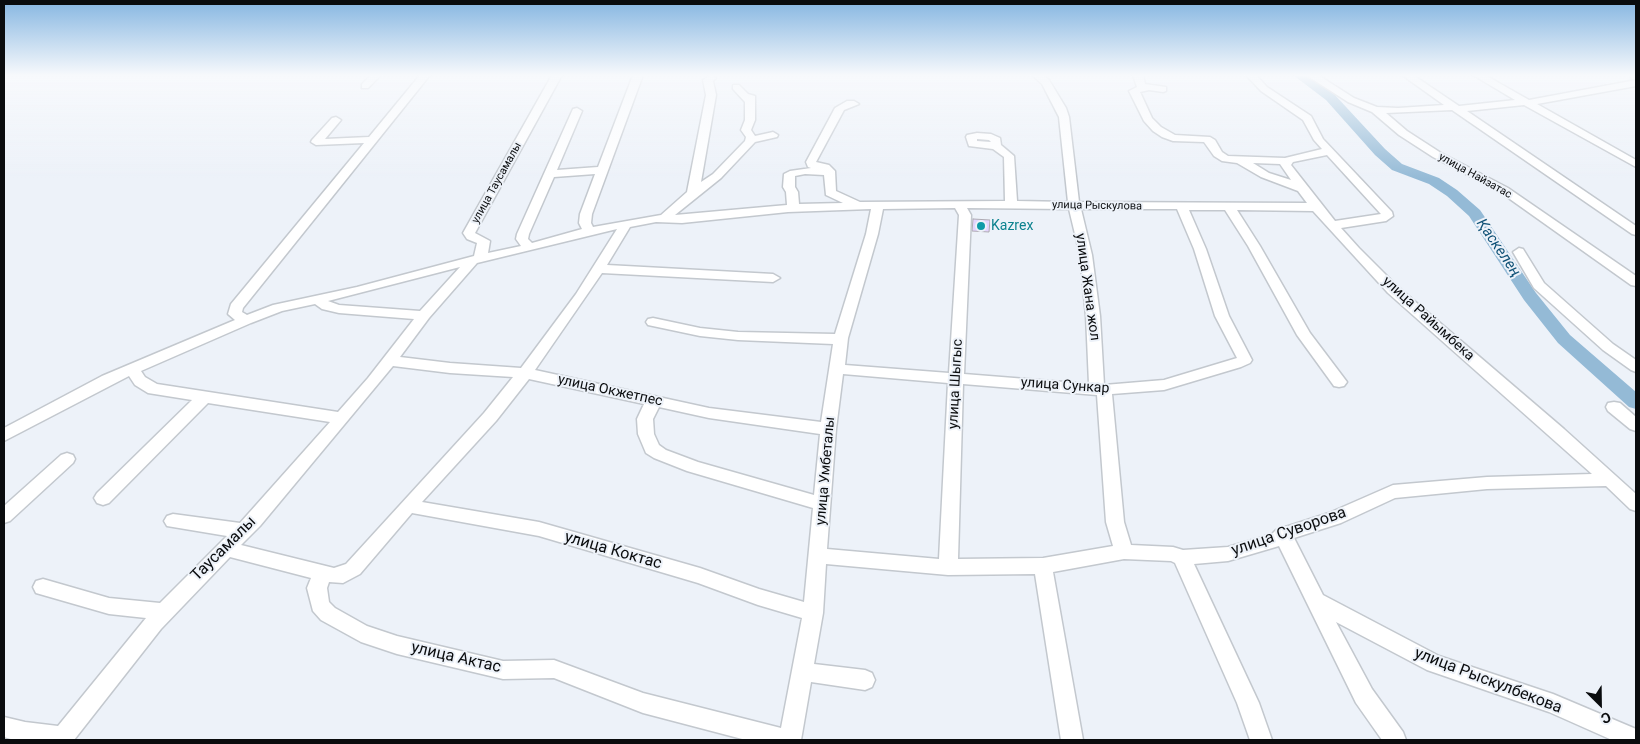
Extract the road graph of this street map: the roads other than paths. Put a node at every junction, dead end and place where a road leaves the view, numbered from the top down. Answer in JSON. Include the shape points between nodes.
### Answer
{"nodes":[{"id":1,"x":396,"y":110,"type":"edge"},
{"id":2,"x":538,"y":110,"type":"edge"},
{"id":3,"x":625,"y":110,"type":"edge"},
{"id":4,"x":708,"y":110,"type":"edge"},
{"id":5,"x":750,"y":110,"type":"edge"},
{"id":6,"x":839,"y":110,"type":"edge"},
{"id":7,"x":1060,"y":110,"type":"edge"},
{"id":8,"x":1143,"y":110,"type":"edge"},
{"id":9,"x":1295,"y":110,"type":"edge"},
{"id":10,"x":1376,"y":110,"type":"joint"},
{"id":11,"x":1423,"y":110,"type":"edge"},
{"id":12,"x":1460,"y":110,"type":"edge"},
{"id":13,"x":1540,"y":110,"type":"edge"},
{"id":14,"x":577,"y":111,"type":"dead end"},
{"id":15,"x":336,"y":120,"type":"dead end"},
{"id":16,"x":773,"y":135,"type":"dead end"},
{"id":17,"x":753,"y":138,"type":"junction"},
{"id":18,"x":371,"y":140,"type":"junction"},
{"id":19,"x":996,"y":146,"type":"dead end"},
{"id":20,"x":1328,"y":150,"type":"junction"},
{"id":21,"x":1241,"y":160,"type":"junction"},
{"id":22,"x":1287,"y":161,"type":"junction"},
{"id":23,"x":1634,"y":161,"type":"edge"},
{"id":24,"x":603,"y":170,"type":"junction"},
{"id":25,"x":830,"y":173,"type":"junction"},
{"id":26,"x":548,"y":174,"type":"junction"},
{"id":27,"x":1301,"y":188,"type":"junction"},
{"id":28,"x":693,"y":193,"type":"junction"},
{"id":29,"x":792,"y":193,"type":"junction"},
{"id":30,"x":959,"y":204,"type":"junction"},
{"id":31,"x":1011,"y":204,"type":"junction"},
{"id":32,"x":869,"y":206,"type":"junction"},
{"id":33,"x":1074,"y":206,"type":"junction"},
{"id":34,"x":794,"y":207,"type":"junction"},
{"id":35,"x":823,"y":207,"type":"junction"},
{"id":36,"x":1182,"y":207,"type":"junction"},
{"id":37,"x":1229,"y":207,"type":"junction"},
{"id":38,"x":1316,"y":207,"type":"junction"},
{"id":39,"x":663,"y":219,"type":"junction"},
{"id":40,"x":626,"y":224,"type":"junction"},
{"id":41,"x":1333,"y":225,"type":"junction"},
{"id":42,"x":589,"y":231,"type":"junction"},
{"id":43,"x":1636,"y":231,"type":"edge"},
{"id":44,"x":529,"y":248,"type":"junction"},
{"id":45,"x":1519,"y":252,"type":"dead end"},
{"id":46,"x":476,"y":260,"type":"junction"},
{"id":47,"x":599,"y":269,"type":"junction"},
{"id":48,"x":773,"y":278,"type":"dead end"},
{"id":49,"x":1636,"y":282,"type":"edge"},
{"id":50,"x":319,"y":299,"type":"junction"},
{"id":51,"x":424,"y":315,"type":"junction"},
{"id":52,"x":246,"y":320,"type":"junction"},
{"id":53,"x":653,"y":322,"type":"dead end"},
{"id":54,"x":841,"y":338,"type":"junction"},
{"id":55,"x":391,"y":361,"type":"junction"},
{"id":56,"x":1636,"y":368,"type":"edge"},
{"id":57,"x":837,"y":369,"type":"junction"},
{"id":58,"x":133,"y":371,"type":"junction"},
{"id":59,"x":525,"y":373,"type":"junction"},
{"id":60,"x":956,"y":378,"type":"junction"},
{"id":61,"x":1339,"y":382,"type":"dead end"},
{"id":62,"x":1101,"y":390,"type":"junction"},
{"id":63,"x":206,"y":398,"type":"junction"},
{"id":64,"x":654,"y":400,"type":"junction"},
{"id":65,"x":1614,"y":407,"type":"dead end"},
{"id":66,"x":342,"y":418,"type":"junction"},
{"id":67,"x":1636,"y":425,"type":"edge"},
{"id":68,"x":828,"y":429,"type":"junction"},
{"id":69,"x":4,"y":436,"type":"edge"},
{"id":70,"x":67,"y":459,"type":"dead end"},
{"id":71,"x":1609,"y":480,"type":"junction"},
{"id":72,"x":103,"y":498,"type":"dead end"},
{"id":73,"x":822,"y":504,"type":"junction"},
{"id":74,"x":1636,"y":504,"type":"edge"},
{"id":75,"x":408,"y":506,"type":"junction"},
{"id":76,"x":4,"y":516,"type":"edge"},
{"id":77,"x":173,"y":521,"type":"dead end"},
{"id":78,"x":243,"y":531,"type":"junction"},
{"id":79,"x":1282,"y":535,"type":"junction"},
{"id":80,"x":229,"y":546,"type":"junction"},
{"id":81,"x":1124,"y":552,"type":"junction"},
{"id":82,"x":819,"y":556,"type":"junction"},
{"id":83,"x":1182,"y":558,"type":"junction"},
{"id":84,"x":1043,"y":566,"type":"junction"},
{"id":85,"x":948,"y":567,"type":"junction"},
{"id":86,"x":323,"y":573,"type":"junction"},
{"id":87,"x":43,"y":587,"type":"dead end"},
{"id":88,"x":1316,"y":601,"type":"junction"},
{"id":89,"x":165,"y":612,"type":"junction"},
{"id":90,"x":813,"y":613,"type":"junction"},
{"id":91,"x":803,"y":672,"type":"junction"},
{"id":92,"x":865,"y":680,"type":"dead end"},
{"id":93,"x":4,"y":726,"type":"edge"},
{"id":94,"x":61,"y":739,"type":"edge"},
{"id":95,"x":791,"y":740,"type":"edge"},
{"id":96,"x":1072,"y":740,"type":"edge"},
{"id":97,"x":1261,"y":740,"type":"edge"},
{"id":98,"x":1395,"y":740,"type":"edge"},
{"id":99,"x":1636,"y":740,"type":"edge"}],
"edges":[{"from":1,"to":18,"type":"street"},
{"from":2,"to":46,"type":"street","name":"улица Таусамалы","via":[[469,233],[484,241]]},
{"from":3,"to":24,"type":"street"},
{"from":4,"to":28,"type":"street"},
{"from":5,"to":17,"type":"street","via":[[746,130]]},
{"from":6,"to":25,"type":"street","via":[[811,162],[825,167]]},
{"from":7,"to":33,"type":"street","name":"улица Жана жол","via":[[1064,117]]},
{"from":8,"to":21,"type":"street","via":[[1157,129],[1173,138],[1206,139],[1222,157]]},
{"from":9,"to":20,"type":"street","via":[[1307,118]]},
{"from":10,"to":11,"type":"street"},
{"from":10,"to":49,"type":"street","name":"улица Найзатас","via":[[1423,146],[1504,190]]},
{"from":12,"to":43,"type":"street"},
{"from":13,"to":23,"type":"street"},
{"from":14,"to":26,"type":"street"},
{"from":15,"to":18,"type":"street","via":[[316,142]]},
{"from":16,"to":17,"type":"street"},
{"from":17,"to":28,"type":"street","via":[[717,176]]},
{"from":18,"to":52,"type":"street","via":[[236,307],[235,314]]},
{"from":19,"to":31,"type":"street","via":[[1005,152],[1010,162]]},
{"from":20,"to":22,"type":"street"},
{"from":20,"to":41,"type":"street","via":[[1380,204],[1387,216]]},
{"from":21,"to":22,"type":"street"},
{"from":21,"to":27,"type":"street","via":[[1265,175]]},
{"from":22,"to":27,"type":"street","via":[[1285,165]]},
{"from":24,"to":26,"type":"street"},
{"from":24,"to":42,"type":"street","via":[[584,223]]},
{"from":25,"to":29,"type":"street","via":[[805,171],[790,174]]},
{"from":25,"to":32,"type":"street","via":[[830,193]]},
{"from":26,"to":44,"type":"street","via":[[523,234],[522,239]]},
{"from":27,"to":38,"type":"street"},
{"from":28,"to":39,"type":"street"},
{"from":29,"to":34,"type":"street"},
{"from":29,"to":35,"type":"street"},
{"from":30,"to":31,"type":"street","name":"улица Рыскулова"},
{"from":30,"to":32,"type":"street","name":"улица Рыскулова"},
{"from":30,"to":60,"type":"street","name":"улица Шыгыс","via":[[966,215]]},
{"from":31,"to":33,"type":"street","name":"улица Рыскулова"},
{"from":32,"to":35,"type":"street","name":"улица Рыскулова"},
{"from":32,"to":54,"type":"street","name":"улица Умбеталы","via":[[872,234]]},
{"from":33,"to":36,"type":"street","name":"улица Рыскулова"},
{"from":33,"to":62,"type":"street","name":"улица Жана жол","via":[[1088,272]]},
{"from":34,"to":35,"type":"street","name":"улица Рыскулова"},
{"from":34,"to":39,"type":"street","name":"улица Рыскулова"},
{"from":36,"to":37,"type":"street","name":"улица Рыскулова"},
{"from":36,"to":62,"type":"street","name":"улица Сункар","via":[[1222,316],[1245,360],[1164,385]]},
{"from":37,"to":38,"type":"street","name":"улица Рыскулова"},
{"from":37,"to":61,"type":"street","via":[[1283,302]]},
{"from":38,"to":41,"type":"street"},
{"from":39,"to":40,"type":"street","name":"улица Рыскулова"},
{"from":40,"to":42,"type":"street","name":"улица Рыскулова"},
{"from":40,"to":47,"type":"street"},
{"from":41,"to":71,"type":"street","name":"улица Райымбека","via":[[1393,290]]},
{"from":42,"to":44,"type":"street","name":"улица Рыскулова"},
{"from":44,"to":46,"type":"street","name":"улица Рыскулова"},
{"from":45,"to":56,"type":"street","via":[[1539,285],[1608,348]]},
{"from":46,"to":50,"type":"street","name":"улица Рыскулова"},
{"from":46,"to":51,"type":"street"},
{"from":47,"to":48,"type":"street"},
{"from":47,"to":59,"type":"street"},
{"from":50,"to":51,"type":"street","via":[[321,303],[338,309]]},
{"from":50,"to":52,"type":"street","name":"улица Рыскулова","via":[[278,308]]},
{"from":51,"to":55,"type":"street"},
{"from":52,"to":58,"type":"street","name":"улица Рыскулова"},
{"from":53,"to":54,"type":"street","via":[[738,336]]},
{"from":54,"to":57,"type":"street","name":"улица Умбеталы"},
{"from":55,"to":59,"type":"street","name":"улица Окжетпес"},
{"from":55,"to":66,"type":"street","name":"Таусамалы"},
{"from":57,"to":60,"type":"street","name":"улица Сункар"},
{"from":57,"to":68,"type":"street","name":"улица Умбеталы"},
{"from":58,"to":63,"type":"street","via":[[140,381],[153,389]]},
{"from":58,"to":69,"type":"street","name":"улица Рыскулова","via":[[101,384]]},
{"from":59,"to":64,"type":"street","name":"улица Окжетпес"},
{"from":59,"to":75,"type":"street","via":[[490,417]]},
{"from":60,"to":62,"type":"street","name":"улица Сункар"},
{"from":60,"to":85,"type":"street","name":"улица Шыгыс"},
{"from":62,"to":81,"type":"street","name":"улица Жана жол","via":[[1115,522]]},
{"from":63,"to":66,"type":"street"},
{"from":63,"to":72,"type":"street"},
{"from":64,"to":68,"type":"street","name":"улица Окжетпес","via":[[709,413]]},
{"from":64,"to":73,"type":"street","via":[[645,419],[646,434],[652,449],[660,454],[693,467]]},
{"from":65,"to":67,"type":"street"},
{"from":66,"to":78,"type":"street","name":"Таусамалы"},
{"from":68,"to":73,"type":"street","name":"улица Умбеталы"},
{"from":70,"to":76,"type":"street"},
{"from":71,"to":74,"type":"street","name":"улица Райымбека"},
{"from":71,"to":79,"type":"street","name":"улица Суворова","via":[[1487,483],[1393,492],[1335,518]]},
{"from":73,"to":82,"type":"street","name":"улица Умбеталы"},
{"from":75,"to":86,"type":"street","via":[[354,569],[343,575]]},
{"from":75,"to":90,"type":"street","name":"улица Коктас","via":[[539,529]]},
{"from":77,"to":78,"type":"street"},
{"from":78,"to":80,"type":"street","name":"Таусамалы"},
{"from":79,"to":83,"type":"street","name":"улица Суворова","via":[[1228,554]]},
{"from":79,"to":88,"type":"street"},
{"from":80,"to":86,"type":"street","via":[[235,551]]},
{"from":80,"to":89,"type":"street","name":"Таусамалы"},
{"from":81,"to":83,"type":"street","name":"улица Суворова","via":[[1173,554]]},
{"from":81,"to":84,"type":"street","name":"улица Суворова"},
{"from":82,"to":85,"type":"street","name":"улица Суворова"},
{"from":82,"to":90,"type":"street","name":"улица Умбеталы"},
{"from":83,"to":97,"type":"street","via":[[1248,703]]},
{"from":84,"to":85,"type":"street","name":"улица Суворова"},
{"from":84,"to":96,"type":"street"},
{"from":86,"to":95,"type":"street","name":"улица Актас","via":[[317,588],[320,605],[328,614],[360,633],[503,670],[554,669],[643,703]]},
{"from":87,"to":89,"type":"street","via":[[109,606]]},
{"from":88,"to":98,"type":"street","via":[[1364,696]]},
{"from":88,"to":99,"type":"street","name":"улица Рыскулбекова","via":[[1434,663],[1553,704]]},
{"from":89,"to":94,"type":"street","name":"Таусамалы"},
{"from":90,"to":91,"type":"street","name":"улица Умбеталы"},
{"from":91,"to":92,"type":"street"},
{"from":91,"to":95,"type":"street","name":"улица Умбеталы"},
{"from":93,"to":94,"type":"street"}]}
